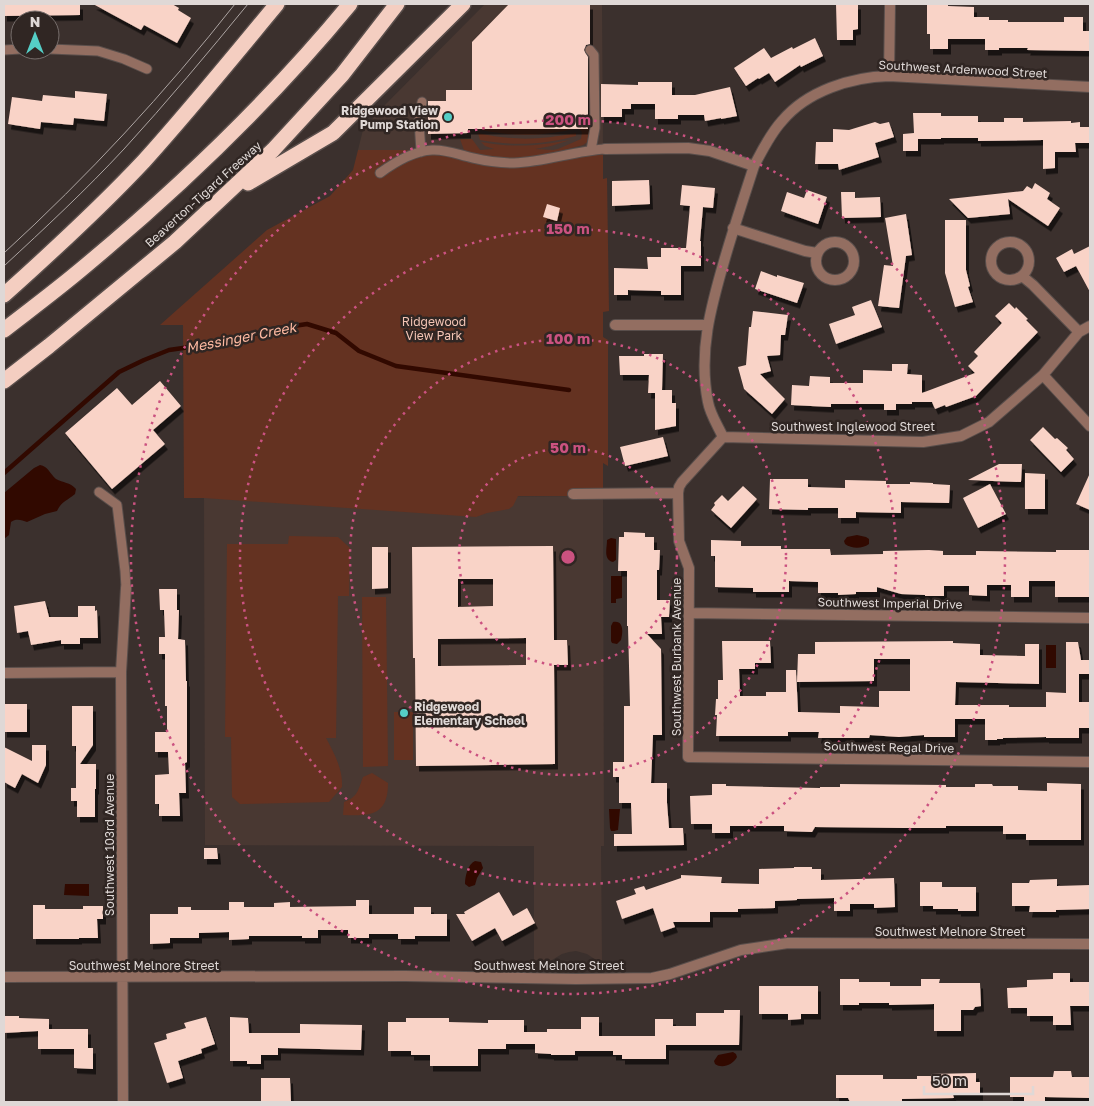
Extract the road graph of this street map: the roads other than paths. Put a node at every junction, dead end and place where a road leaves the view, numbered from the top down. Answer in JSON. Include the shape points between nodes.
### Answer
{"nodes":[{"id":1,"x":276,"y":4,"type":"edge"},
{"id":2,"x":350,"y":4,"type":"edge"},
{"id":3,"x":397,"y":4,"type":"edge"},
{"id":4,"x":463,"y":4,"type":"edge"},
{"id":5,"x":890,"y":4,"type":"edge"},
{"id":6,"x":60,"y":49,"type":"edge"},
{"id":7,"x":590,"y":50,"type":"dead end"},
{"id":8,"x":147,"y":69,"type":"dead end"},
{"id":9,"x":889,"y":76,"type":"junction"},
{"id":10,"x":1090,"y":87,"type":"edge"},
{"id":11,"x":422,"y":102,"type":"dead end"},
{"id":12,"x":605,"y":149,"type":"joint"},
{"id":13,"x":591,"y":150,"type":"junction"},
{"id":14,"x":421,"y":152,"type":"junction"},
{"id":15,"x":754,"y":166,"type":"junction"},
{"id":16,"x":380,"y":173,"type":"dead end"},
{"id":17,"x":222,"y":198,"type":"junction"},
{"id":18,"x":734,"y":228,"type":"junction"},
{"id":19,"x":817,"y":253,"type":"dead end"},
{"id":20,"x":1022,"y":276,"type":"dead end"},
{"id":21,"x":4,"y":295,"type":"edge"},
{"id":22,"x":615,"y":325,"type":"dead end"},
{"id":23,"x":707,"y":326,"type":"junction"},
{"id":24,"x":1090,"y":326,"type":"edge"},
{"id":25,"x":4,"y":330,"type":"edge"},
{"id":26,"x":1079,"y":332,"type":"junction"},
{"id":27,"x":1043,"y":376,"type":"junction"},
{"id":28,"x":4,"y":381,"type":"edge"},
{"id":29,"x":1090,"y":426,"type":"edge"},
{"id":30,"x":723,"y":437,"type":"junction"},
{"id":31,"x":100,"y":492,"type":"dead end"},
{"id":32,"x":678,"y":493,"type":"junction"},
{"id":33,"x":573,"y":494,"type":"dead end"},
{"id":34,"x":126,"y":588,"type":"joint"},
{"id":35,"x":689,"y":613,"type":"junction"},
{"id":36,"x":1090,"y":618,"type":"edge"},
{"id":37,"x":121,"y":672,"type":"junction"},
{"id":38,"x":4,"y":673,"type":"edge"},
{"id":39,"x":688,"y":757,"type":"joint"},
{"id":40,"x":1090,"y":762,"type":"edge"},
{"id":41,"x":1090,"y":944,"type":"edge"},
{"id":42,"x":4,"y":977,"type":"edge"},
{"id":43,"x":121,"y":978,"type":"junction"},
{"id":44,"x":123,"y":1102,"type":"edge"}],
"edges":[{"from":1,"to":21,"type":"highway","via":[[143,162],[74,232]]},
{"from":2,"to":25,"type":"highway","name":"Beaverton-Tigard Freeway","via":[[271,95],[201,164],[83,268]]},
{"from":3,"to":17,"type":"highway","name":"Beaverton-Tigard Freeway","via":[[342,75],[273,150]]},
{"from":4,"to":17,"type":"highway","via":[[333,134]]},
{"from":5,"to":9,"type":"street"},
{"from":6,"to":8,"type":"lane","via":[[98,51]]},
{"from":7,"to":13,"type":"lane","via":[[594,55],[595,128]]},
{"from":9,"to":10,"type":"street","name":"Southwest Ardenwood Street"},
{"from":9,"to":15,"type":"street","name":"Southwest Ardenwood Street","via":[[839,84],[809,99],[782,121]]},
{"from":11,"to":14,"type":"lane","via":[[419,121]]},
{"from":12,"to":13,"type":"lane"},
{"from":12,"to":15,"type":"street","via":[[688,148],[710,151]]},
{"from":13,"to":14,"type":"lane","via":[[516,163],[486,161],[442,150]]},
{"from":14,"to":16,"type":"lane","via":[[392,164]]},
{"from":15,"to":18,"type":"street"},
{"from":17,"to":28,"type":"highway","name":"Beaverton-Tigard Freeway","via":[[175,242]]},
{"from":18,"to":19,"type":"street"},
{"from":18,"to":23,"type":"street"},
{"from":20,"to":26,"type":"street"},
{"from":22,"to":23,"type":"street"},
{"from":23,"to":30,"type":"street","via":[[704,369],[708,404]]},
{"from":24,"to":26,"type":"street","name":"Southwest Inglewood Street"},
{"from":26,"to":27,"type":"street","name":"Southwest Inglewood Street"},
{"from":27,"to":29,"type":"street"},
{"from":27,"to":30,"type":"street","name":"Southwest Inglewood Street","via":[[989,422],[961,436],[923,442]]},
{"from":30,"to":32,"type":"street","via":[[682,482]]},
{"from":31,"to":34,"type":"lane","via":[[116,504]]},
{"from":32,"to":33,"type":"street"},
{"from":32,"to":35,"type":"street","name":"Southwest Burbank Avenue","via":[[679,541],[689,568]]},
{"from":34,"to":37,"type":"street","name":"Southwest 103rd Avenue"},
{"from":35,"to":36,"type":"street","name":"Southwest Imperial Drive"},
{"from":35,"to":39,"type":"street","name":"Southwest Burbank Avenue"},
{"from":37,"to":38,"type":"street"},
{"from":37,"to":43,"type":"street","name":"Southwest 103rd Avenue"},
{"from":39,"to":40,"type":"street","name":"Southwest Regal Drive"},
{"from":41,"to":43,"type":"street","name":"Southwest Melnore Street","via":[[788,943],[741,950],[652,978]]},
{"from":42,"to":43,"type":"street","name":"Southwest Melnore Street"},
{"from":43,"to":44,"type":"street","name":"Southwest 103rd Avenue"}]}
